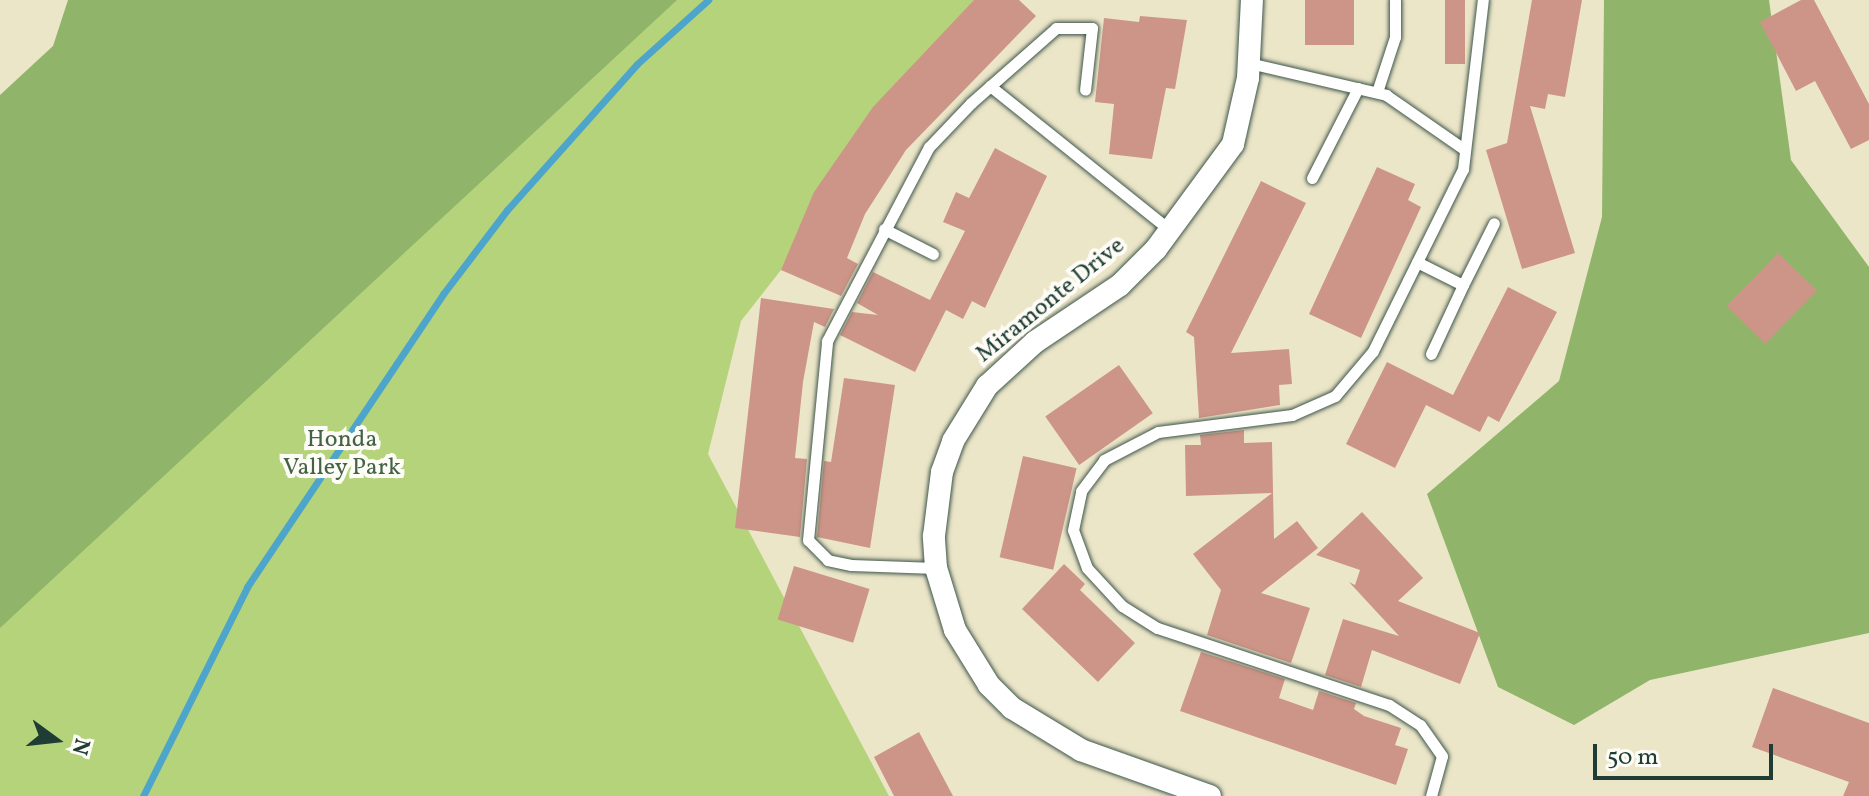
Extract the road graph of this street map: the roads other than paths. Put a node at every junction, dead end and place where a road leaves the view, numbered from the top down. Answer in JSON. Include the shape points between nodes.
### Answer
{"nodes":[{"id":1,"x":1252,"y":0,"type":"edge"},
{"id":2,"x":1395,"y":0,"type":"edge"},
{"id":3,"x":1483,"y":0,"type":"edge"},
{"id":4,"x":1249,"y":63,"type":"junction"},
{"id":5,"x":990,"y":86,"type":"junction"},
{"id":6,"x":1358,"y":88,"type":"junction"},
{"id":7,"x":1085,"y":90,"type":"dead end"},
{"id":8,"x":1377,"y":92,"type":"junction"},
{"id":9,"x":1465,"y":150,"type":"junction"},
{"id":10,"x":1312,"y":178,"type":"dead end"},
{"id":11,"x":1494,"y":223,"type":"dead end"},
{"id":12,"x":884,"y":229,"type":"junction"},
{"id":13,"x":1170,"y":230,"type":"junction"},
{"id":14,"x":933,"y":254,"type":"dead end"},
{"id":15,"x":1417,"y":262,"type":"junction"},
{"id":16,"x":1463,"y":285,"type":"junction"},
{"id":17,"x":1431,"y":354,"type":"dead end"},
{"id":18,"x":936,"y":568,"type":"junction"},
{"id":19,"x":1175,"y":790,"type":"edge"},
{"id":20,"x":1210,"y":796,"type":"edge"},
{"id":21,"x":1431,"y":796,"type":"edge"}],
"edges":[{"from":1,"to":4,"type":"street","name":"Miramonte Drive"},
{"from":2,"to":8,"type":"lane","via":[[1395,37]]},
{"from":3,"to":9,"type":"lane"},
{"from":4,"to":6,"type":"lane"},
{"from":4,"to":13,"type":"street","name":"Miramonte Drive","via":[[1233,144]]},
{"from":5,"to":7,"type":"lane","via":[[1056,28],[1092,28]]},
{"from":5,"to":12,"type":"lane","via":[[929,147]]},
{"from":5,"to":13,"type":"lane"},
{"from":6,"to":8,"type":"lane"},
{"from":6,"to":10,"type":"lane"},
{"from":8,"to":9,"type":"lane"},
{"from":9,"to":15,"type":"lane","via":[[1463,169]]},
{"from":11,"to":16,"type":"lane"},
{"from":12,"to":14,"type":"lane"},
{"from":12,"to":18,"type":"lane","via":[[827,341],[808,540],[828,560]]},
{"from":13,"to":18,"type":"street","name":"Miramonte Drive","via":[[1120,285],[1010,363],[968,412],[942,472],[934,525]]},
{"from":15,"to":16,"type":"lane"},
{"from":15,"to":21,"type":"lane","via":[[1373,351],[1335,396],[1292,415],[1158,432],[1104,460],[1081,491],[1073,530],[1087,568],[1122,606],[1157,628],[1389,705],[1420,725],[1442,756]]},
{"from":16,"to":17,"type":"lane"},
{"from":18,"to":19,"type":"street","name":"Miramonte Drive","via":[[955,630],[989,685],[1012,708],[1081,750]]},
{"from":19,"to":20,"type":"street","name":"Miramonte Drive"}]}
